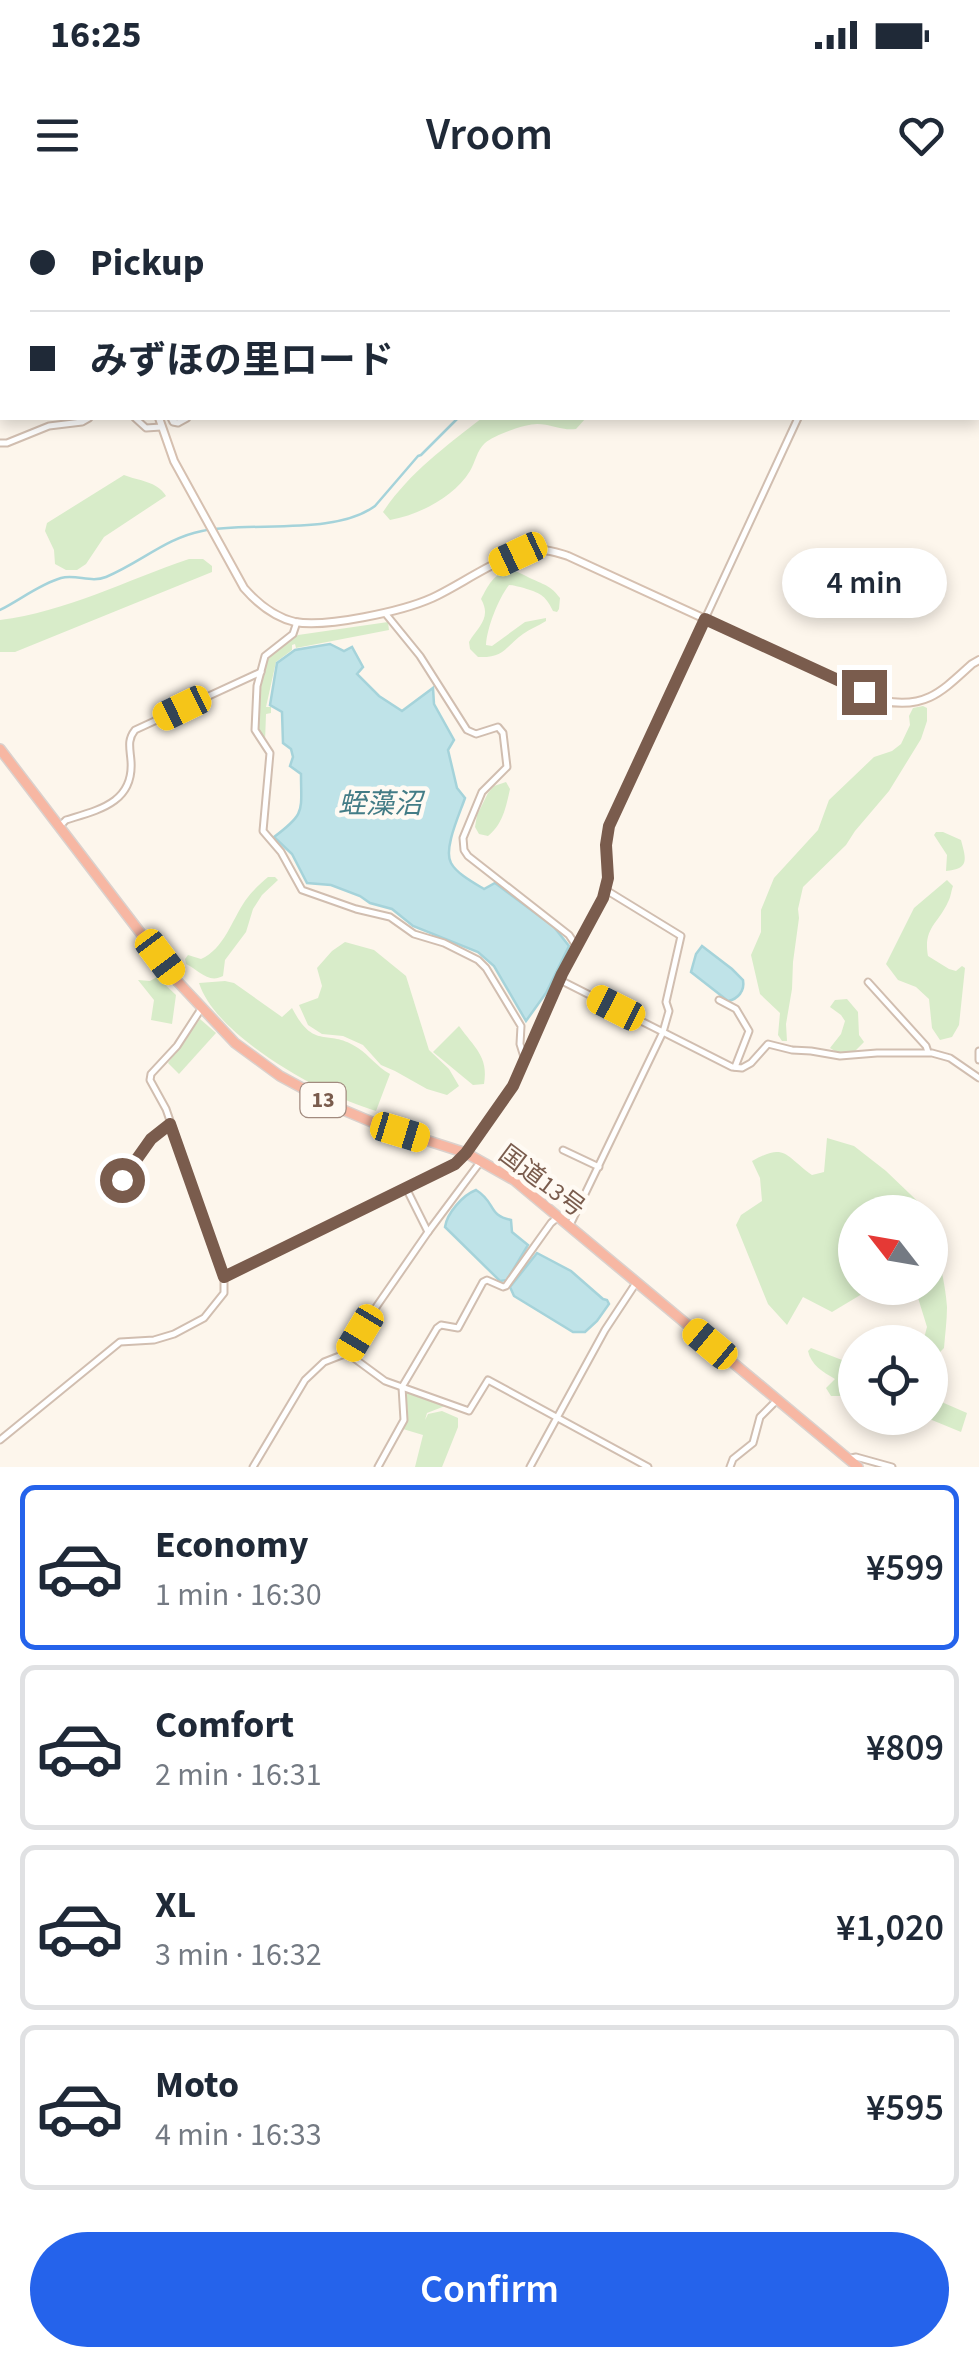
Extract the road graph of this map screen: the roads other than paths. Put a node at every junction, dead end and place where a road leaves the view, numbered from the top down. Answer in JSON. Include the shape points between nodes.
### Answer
{"nodes":[{"id":1,"x":85,"y":420,"type":"edge"},
{"id":2,"x":137,"y":420,"type":"edge"},
{"id":3,"x":797,"y":420,"type":"edge"},
{"id":4,"x":160,"y":422,"type":"edge"},
{"id":5,"x":0,"y":443,"type":"edge"},
{"id":6,"x":386,"y":613,"type":"junction"},
{"id":7,"x":705,"y":619,"type":"junction"},
{"id":8,"x":297,"y":622,"type":"junction"},
{"id":9,"x":979,"y":660,"type":"edge"},
{"id":10,"x":261,"y":672,"type":"junction"},
{"id":11,"x":0,"y":749,"type":"edge"},
{"id":12,"x":60,"y":825,"type":"junction"},
{"id":13,"x":606,"y":890,"type":"junction"},
{"id":14,"x":577,"y":948,"type":"junction"},
{"id":15,"x":560,"y":980,"type":"junction"},
{"id":16,"x":868,"y":982,"type":"dead end"},
{"id":17,"x":719,"y":1000,"type":"dead end"},
{"id":18,"x":201,"y":1008,"type":"junction"},
{"id":19,"x":664,"y":1032,"type":"junction"},
{"id":20,"x":979,"y":1051,"type":"edge"},
{"id":21,"x":928,"y":1052,"type":"junction"},
{"id":22,"x":524,"y":1060,"type":"junction"},
{"id":23,"x":979,"y":1060,"type":"edge"},
{"id":24,"x":735,"y":1067,"type":"junction"},
{"id":25,"x":979,"y":1078,"type":"edge"},
{"id":26,"x":170,"y":1124,"type":"junction"},
{"id":27,"x":563,"y":1150,"type":"dead end"},
{"id":28,"x":466,"y":1153,"type":"junction"},
{"id":29,"x":482,"y":1160,"type":"junction"},
{"id":30,"x":599,"y":1167,"type":"junction"},
{"id":31,"x":122,"y":1180,"type":"dead end"},
{"id":32,"x":406,"y":1188,"type":"junction"},
{"id":33,"x":558,"y":1216,"type":"junction"},
{"id":34,"x":570,"y":1226,"type":"junction"},
{"id":35,"x":428,"y":1232,"type":"junction"},
{"id":36,"x":224,"y":1277,"type":"junction"},
{"id":37,"x":636,"y":1282,"type":"junction"},
{"id":38,"x":348,"y":1353,"type":"junction"},
{"id":39,"x":402,"y":1387,"type":"junction"},
{"id":40,"x":777,"y":1400,"type":"junction"},
{"id":41,"x":557,"y":1418,"type":"junction"},
{"id":42,"x":0,"y":1440,"type":"edge"},
{"id":43,"x":848,"y":1459,"type":"junction"},
{"id":44,"x":253,"y":1467,"type":"edge"},
{"id":45,"x":378,"y":1467,"type":"edge"},
{"id":46,"x":530,"y":1467,"type":"edge"},
{"id":47,"x":648,"y":1467,"type":"edge"},
{"id":48,"x":730,"y":1467,"type":"edge"},
{"id":49,"x":858,"y":1467,"type":"edge"},
{"id":50,"x":892,"y":1467,"type":"edge"}],
"edges":[{"from":1,"to":5,"type":"street"},
{"from":2,"to":4,"type":"street","via":[[152,429]]},
{"from":3,"to":7,"type":"street"},
{"from":4,"to":8,"type":"street","via":[[174,461],[244,588]]},
{"from":6,"to":7,"type":"street","via":[[508,558],[551,550]]},
{"from":6,"to":8,"type":"street"},
{"from":6,"to":14,"type":"street","via":[[467,730],[498,727],[503,734],[507,767],[482,792],[464,850]]},
{"from":7,"to":9,"type":"street","via":[[898,704],[938,694]]},
{"from":7,"to":13,"type":"street","via":[[609,826]]},
{"from":8,"to":10,"type":"street","via":[[293,634],[268,652]]},
{"from":10,"to":12,"type":"street","via":[[135,730],[122,794]]},
{"from":10,"to":22,"type":"street","via":[[254,715],[257,736],[270,753],[265,836],[302,890],[390,917],[478,960],[521,1026]]},
{"from":11,"to":12,"type":"highway","name":"国道13号","number":"13"},
{"from":12,"to":18,"type":"highway","name":"国道13号","number":"13"},
{"from":13,"to":14,"type":"street"},
{"from":13,"to":19,"type":"street","via":[[681,936]]},
{"from":14,"to":15,"type":"street"},
{"from":15,"to":19,"type":"street"},
{"from":15,"to":22,"type":"street"},
{"from":16,"to":21,"type":"street"},
{"from":17,"to":24,"type":"street","via":[[736,1009],[749,1031]]},
{"from":18,"to":26,"type":"street","via":[[150,1076]]},
{"from":18,"to":28,"type":"highway","name":"国道13号","number":"13","via":[[254,1058],[308,1092],[361,1119]]},
{"from":19,"to":24,"type":"street"},
{"from":19,"to":30,"type":"street"},
{"from":20,"to":23,"type":"street"},
{"from":21,"to":24,"type":"street","via":[[840,1056],[768,1044],[751,1064]]},
{"from":21,"to":25,"type":"street"},
{"from":22,"to":28,"type":"street"},
{"from":26,"to":31,"type":"street"},
{"from":26,"to":36,"type":"street"},
{"from":27,"to":30,"type":"street"},
{"from":28,"to":29,"type":"highway","name":"国道13号","number":"13"},
{"from":28,"to":32,"type":"street"},
{"from":29,"to":33,"type":"highway","name":"国道13号","number":"13"},
{"from":29,"to":35,"type":"street"},
{"from":30,"to":34,"type":"street"},
{"from":32,"to":35,"type":"street"},
{"from":32,"to":36,"type":"street"},
{"from":33,"to":34,"type":"highway","name":"国道13号","number":"13"},
{"from":33,"to":39,"type":"street","via":[[506,1286],[483,1282],[458,1328],[437,1328]]},
{"from":34,"to":37,"type":"highway","name":"国道13号","number":"13"},
{"from":35,"to":38,"type":"street"},
{"from":36,"to":42,"type":"street","via":[[224,1293],[204,1318],[154,1340],[120,1342]]},
{"from":37,"to":40,"type":"highway","name":"国道13号","number":"13"},
{"from":37,"to":41,"type":"street"},
{"from":38,"to":39,"type":"street"},
{"from":38,"to":44,"type":"street","via":[[324,1362],[305,1380]]},
{"from":39,"to":41,"type":"street","via":[[469,1411],[488,1380]]},
{"from":39,"to":45,"type":"street","via":[[404,1420]]},
{"from":40,"to":43,"type":"highway","name":"国道13号","number":"13"},
{"from":40,"to":48,"type":"street","via":[[760,1417],[753,1443]]},
{"from":41,"to":46,"type":"street"},
{"from":41,"to":47,"type":"street"},
{"from":43,"to":49,"type":"highway","number":"13"},
{"from":43,"to":50,"type":"street"}]}
